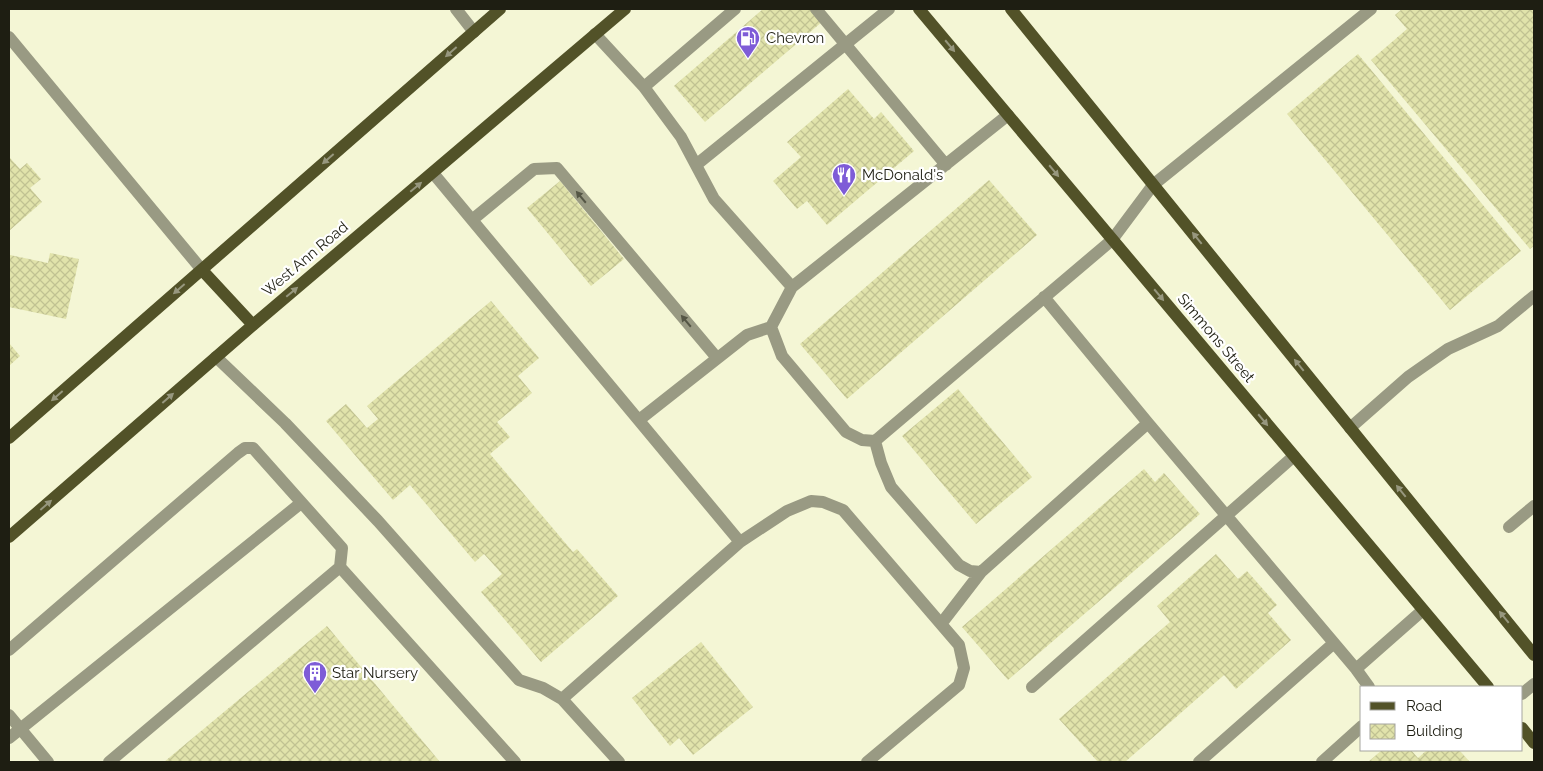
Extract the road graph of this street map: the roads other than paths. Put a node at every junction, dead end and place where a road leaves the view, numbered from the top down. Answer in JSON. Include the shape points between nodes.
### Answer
{"nodes":[{"id":1,"x":456,"y":9,"type":"edge"},
{"id":2,"x":500,"y":9,"type":"edge"},
{"id":3,"x":625,"y":9,"type":"edge"},
{"id":4,"x":735,"y":9,"type":"edge"},
{"id":5,"x":816,"y":9,"type":"edge"},
{"id":6,"x":889,"y":9,"type":"edge"},
{"id":7,"x":918,"y":9,"type":"edge"},
{"id":8,"x":1011,"y":9,"type":"edge"},
{"id":9,"x":1371,"y":9,"type":"edge"},
{"id":10,"x":474,"y":32,"type":"junction"},
{"id":11,"x":595,"y":34,"type":"junction"},
{"id":12,"x":9,"y":37,"type":"edge"},
{"id":13,"x":846,"y":44,"type":"junction"},
{"id":14,"x":644,"y":88,"type":"junction"},
{"id":15,"x":1008,"y":116,"type":"junction"},
{"id":16,"x":696,"y":165,"type":"junction"},
{"id":17,"x":946,"y":165,"type":"junction"},
{"id":18,"x":433,"y":173,"type":"junction"},
{"id":19,"x":1153,"y":185,"type":"junction"},
{"id":20,"x":472,"y":220,"type":"junction"},
{"id":21,"x":1112,"y":240,"type":"junction"},
{"id":22,"x":202,"y":270,"type":"junction"},
{"id":23,"x":792,"y":287,"type":"junction"},
{"id":24,"x":1534,"y":296,"type":"edge"},
{"id":25,"x":1044,"y":297,"type":"junction"},
{"id":26,"x":252,"y":325,"type":"junction"},
{"id":27,"x":771,"y":327,"type":"junction"},
{"id":28,"x":216,"y":357,"type":"junction"},
{"id":29,"x":717,"y":358,"type":"junction"},
{"id":30,"x":639,"y":420,"type":"junction"},
{"id":31,"x":1148,"y":423,"type":"junction"},
{"id":32,"x":1350,"y":428,"type":"junction"},
{"id":33,"x":9,"y":438,"type":"edge"},
{"id":34,"x":875,"y":440,"type":"junction"},
{"id":35,"x":1294,"y":456,"type":"junction"},
{"id":36,"x":301,"y":503,"type":"junction"},
{"id":37,"x":1534,"y":506,"type":"edge"},
{"id":38,"x":1227,"y":515,"type":"junction"},
{"id":39,"x":1509,"y":526,"type":"dead end"},
{"id":40,"x":9,"y":536,"type":"edge"},
{"id":41,"x":740,"y":542,"type":"junction"},
{"id":42,"x":340,"y":567,"type":"junction"},
{"id":43,"x":981,"y":572,"type":"junction"},
{"id":44,"x":1423,"y":610,"type":"junction"},
{"id":45,"x":941,"y":624,"type":"junction"},
{"id":46,"x":1334,"y":643,"type":"junction"},
{"id":47,"x":9,"y":650,"type":"edge"},
{"id":48,"x":1534,"y":655,"type":"edge"},
{"id":49,"x":1356,"y":669,"type":"junction"},
{"id":50,"x":1534,"y":684,"type":"edge"},
{"id":51,"x":1368,"y":686,"type":"edge"},
{"id":52,"x":1487,"y":686,"type":"edge"},
{"id":53,"x":1032,"y":687,"type":"dead end"},
{"id":54,"x":1523,"y":693,"type":"edge"},
{"id":55,"x":562,"y":699,"type":"junction"},
{"id":56,"x":9,"y":715,"type":"edge"},
{"id":57,"x":21,"y":727,"type":"junction"},
{"id":58,"x":1360,"y":728,"type":"edge"},
{"id":59,"x":1523,"y":729,"type":"edge"},
{"id":60,"x":9,"y":738,"type":"edge"},
{"id":61,"x":1534,"y":744,"type":"edge"},
{"id":62,"x":48,"y":762,"type":"edge"},
{"id":63,"x":108,"y":762,"type":"edge"},
{"id":64,"x":515,"y":762,"type":"edge"},
{"id":65,"x":619,"y":762,"type":"edge"},
{"id":66,"x":867,"y":762,"type":"edge"},
{"id":67,"x":1199,"y":762,"type":"edge"},
{"id":68,"x":1322,"y":762,"type":"edge"}],
"edges":[{"from":1,"to":10,"type":"street"},
{"from":2,"to":10,"type":"main road"},
{"from":3,"to":11,"type":"main road","name":"West Ann Road"},
{"from":4,"to":14,"type":"street"},
{"from":5,"to":13,"type":"street"},
{"from":6,"to":13,"type":"street"},
{"from":7,"to":15,"type":"main road","name":"Simmons Street","one_way":true},
{"from":8,"to":19,"type":"main road"},
{"from":9,"to":19,"type":"street"},
{"from":10,"to":22,"type":"main road","one_way":true},
{"from":11,"to":14,"type":"street"},
{"from":11,"to":18,"type":"main road","name":"West Ann Road"},
{"from":12,"to":22,"type":"street"},
{"from":13,"to":16,"type":"street"},
{"from":13,"to":17,"type":"street"},
{"from":14,"to":16,"type":"street","via":[[681,137]]},
{"from":15,"to":17,"type":"street"},
{"from":15,"to":21,"type":"main road","name":"Simmons Street","one_way":true},
{"from":16,"to":23,"type":"street","via":[[714,198]]},
{"from":17,"to":23,"type":"street"},
{"from":18,"to":20,"type":"street"},
{"from":26,"to":18,"type":"main road","name":"West Ann Road","one_way":true},
{"from":19,"to":21,"type":"street"},
{"from":32,"to":19,"type":"main road","one_way":true},
{"from":29,"to":20,"type":"street","one_way":true,"via":[[557,168],[534,170]]},
{"from":20,"to":30,"type":"street"},
{"from":21,"to":25,"type":"street"},
{"from":21,"to":35,"type":"main road","name":"Simmons Street","one_way":true},
{"from":22,"to":26,"type":"main road"},
{"from":22,"to":33,"type":"main road","one_way":true},
{"from":23,"to":27,"type":"street"},
{"from":24,"to":32,"type":"street","via":[[1498,326],[1448,349],[1408,377]]},
{"from":25,"to":31,"type":"street"},
{"from":25,"to":34,"type":"street"},
{"from":26,"to":28,"type":"main road","name":"West Ann Road"},
{"from":27,"to":29,"type":"street","via":[[747,335]]},
{"from":27,"to":34,"type":"street","via":[[782,356],[846,432],[862,440]]},
{"from":40,"to":28,"type":"main road","name":"West Ann Road","one_way":true},
{"from":28,"to":55,"type":"street","via":[[285,423],[378,521],[519,680]]},
{"from":29,"to":30,"type":"street"},
{"from":30,"to":41,"type":"street"},
{"from":31,"to":38,"type":"street"},
{"from":31,"to":43,"type":"street"},
{"from":48,"to":32,"type":"main road","one_way":true},
{"from":34,"to":43,"type":"street","via":[[891,487],[959,565]]},
{"from":35,"to":38,"type":"street"},
{"from":35,"to":44,"type":"main road","name":"Simmons Street"},
{"from":36,"to":42,"type":"street","via":[[342,548]]},
{"from":36,"to":47,"type":"street","via":[[253,448],[245,448]]},
{"from":36,"to":57,"type":"street"},
{"from":37,"to":39,"type":"street"},
{"from":38,"to":46,"type":"street"},
{"from":38,"to":53,"type":"street"},
{"from":41,"to":45,"type":"street","via":[[787,511],[811,501],[843,510]]},
{"from":41,"to":55,"type":"street"},
{"from":42,"to":63,"type":"street"},
{"from":42,"to":64,"type":"street"},
{"from":43,"to":45,"type":"street"},
{"from":44,"to":49,"type":"street"},
{"from":44,"to":52,"type":"main road","name":"Simmons Street"},
{"from":45,"to":66,"type":"street","via":[[959,645],[964,668],[959,685]]},
{"from":46,"to":49,"type":"street"},
{"from":46,"to":67,"type":"street"},
{"from":49,"to":51,"type":"street"},
{"from":50,"to":54,"type":"street"},
{"from":55,"to":65,"type":"street"},
{"from":56,"to":57,"type":"street"},
{"from":57,"to":60,"type":"street"},
{"from":57,"to":62,"type":"street"},
{"from":58,"to":68,"type":"street"},
{"from":59,"to":61,"type":"main road"}]}
